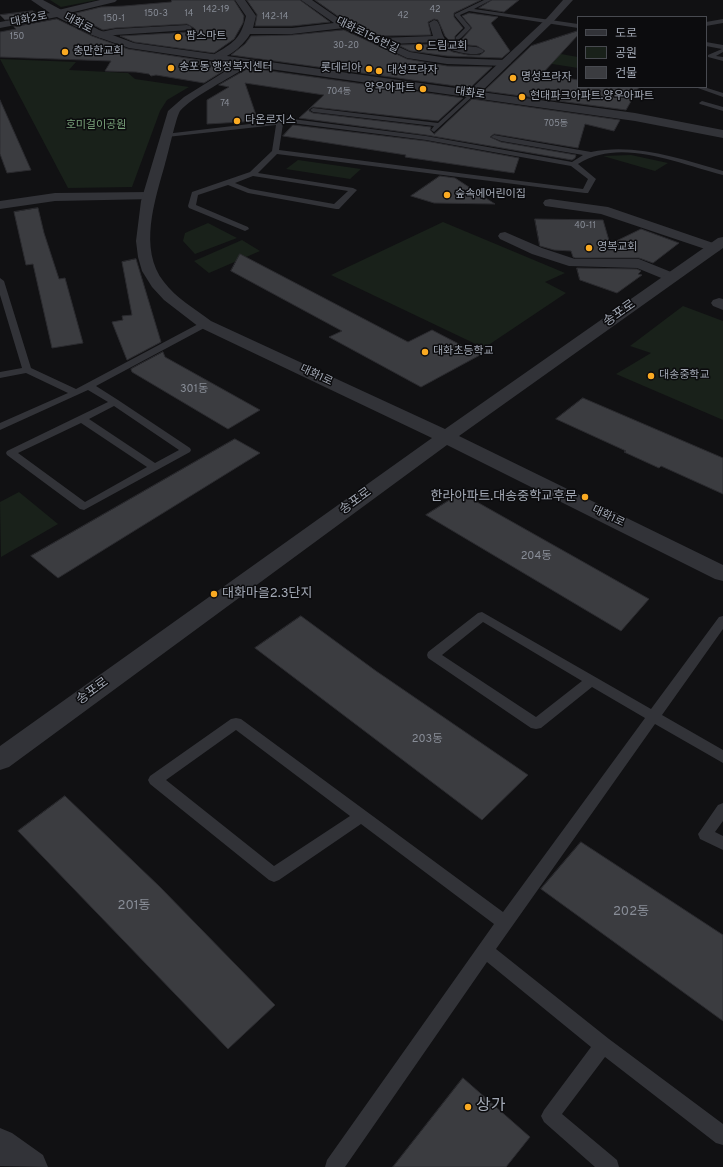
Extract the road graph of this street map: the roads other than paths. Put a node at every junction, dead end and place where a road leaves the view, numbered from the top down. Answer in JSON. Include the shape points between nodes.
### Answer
{"nodes":[{"id":1,"x":36,"y":0,"type":"edge"},
{"id":2,"x":112,"y":0,"type":"edge"},
{"id":3,"x":240,"y":0,"type":"edge"},
{"id":4,"x":306,"y":0,"type":"edge"},
{"id":5,"x":488,"y":0,"type":"edge"},
{"id":6,"x":568,"y":0,"type":"edge"},
{"id":7,"x":470,"y":10,"type":"junction"},
{"id":8,"x":58,"y":13,"type":"junction"},
{"id":9,"x":723,"y":21,"type":"edge"},
{"id":10,"x":128,"y":22,"type":"dead end"},
{"id":11,"x":548,"y":22,"type":"junction"},
{"id":12,"x":434,"y":23,"type":"dead end"},
{"id":13,"x":707,"y":24,"type":"edge"},
{"id":14,"x":345,"y":25,"type":"junction"},
{"id":15,"x":0,"y":26,"type":"edge"},
{"id":16,"x":577,"y":26,"type":"edge"},
{"id":17,"x":187,"y":28,"type":"dead end"},
{"id":18,"x":134,"y":31,"type":"junction"},
{"id":19,"x":248,"y":31,"type":"junction"},
{"id":20,"x":100,"y":36,"type":"junction"},
{"id":21,"x":458,"y":38,"type":"dead end"},
{"id":22,"x":440,"y":39,"type":"junction"},
{"id":23,"x":377,"y":41,"type":"junction"},
{"id":24,"x":707,"y":44,"type":"edge"},
{"id":25,"x":723,"y":49,"type":"edge"},
{"id":26,"x":514,"y":55,"type":"junction"},
{"id":27,"x":217,"y":57,"type":"junction"},
{"id":28,"x":723,"y":59,"type":"edge"},
{"id":29,"x":247,"y":62,"type":"junction"},
{"id":30,"x":506,"y":63,"type":"junction"},
{"id":31,"x":701,"y":88,"type":"edge"},
{"id":32,"x":472,"y":94,"type":"junction"},
{"id":33,"x":723,"y":95,"type":"edge"},
{"id":34,"x":702,"y":103,"type":"dead end"},
{"id":35,"x":723,"y":109,"type":"edge"},
{"id":36,"x":313,"y":110,"type":"dead end"},
{"id":37,"x":280,"y":122,"type":"junction"},
{"id":38,"x":438,"y":126,"type":"junction"},
{"id":39,"x":723,"y":134,"type":"edge"},
{"id":40,"x":167,"y":135,"type":"junction"},
{"id":41,"x":494,"y":137,"type":"dead end"},
{"id":42,"x":426,"y":138,"type":"junction"},
{"id":43,"x":275,"y":152,"type":"junction"},
{"id":44,"x":591,"y":154,"type":"junction"},
{"id":45,"x":573,"y":164,"type":"junction"},
{"id":46,"x":723,"y":173,"type":"edge"},
{"id":47,"x":253,"y":174,"type":"junction"},
{"id":48,"x":227,"y":182,"type":"junction"},
{"id":49,"x":149,"y":196,"type":"junction"},
{"id":50,"x":550,"y":203,"type":"dead end"},
{"id":51,"x":0,"y":206,"type":"edge"},
{"id":52,"x":245,"y":229,"type":"dead end"},
{"id":53,"x":505,"y":236,"type":"dead end"},
{"id":54,"x":718,"y":244,"type":"edge"},
{"id":55,"x":672,"y":277,"type":"junction"},
{"id":56,"x":0,"y":281,"type":"edge"},
{"id":57,"x":205,"y":324,"type":"junction"},
{"id":58,"x":27,"y":370,"type":"junction"},
{"id":59,"x":0,"y":375,"type":"edge"},
{"id":60,"x":88,"y":386,"type":"junction"},
{"id":61,"x":76,"y":393,"type":"junction"},
{"id":62,"x":115,"y":402,"type":"junction"},
{"id":63,"x":81,"y":418,"type":"junction"},
{"id":64,"x":0,"y":427,"type":"edge"},
{"id":65,"x":446,"y":437,"type":"junction"},
{"id":66,"x":155,"y":468,"type":"junction"},
{"id":67,"x":723,"y":574,"type":"edge"},
{"id":68,"x":723,"y":620,"type":"edge"},
{"id":69,"x":592,"y":680,"type":"junction"},
{"id":70,"x":653,"y":716,"type":"junction"},
{"id":71,"x":723,"y":757,"type":"edge"},
{"id":72,"x":0,"y":760,"type":"edge"},
{"id":73,"x":723,"y":808,"type":"edge"},
{"id":74,"x":361,"y":816,"type":"junction"},
{"id":75,"x":723,"y":844,"type":"edge"},
{"id":76,"x":505,"y":923,"type":"junction"},
{"id":77,"x":485,"y":952,"type":"junction"},
{"id":78,"x":603,"y":1045,"type":"junction"},
{"id":79,"x":723,"y":1136,"type":"edge"},
{"id":80,"x":0,"y":1145,"type":"edge"},
{"id":81,"x":31,"y":1167,"type":"edge"},
{"id":82,"x":334,"y":1167,"type":"edge"},
{"id":83,"x":610,"y":1167,"type":"edge"}],
"edges":[{"from":1,"to":8,"type":"street","name":"대화로"},
{"from":2,"to":8,"type":"street"},
{"from":3,"to":19,"type":"street","via":[[251,16]]},
{"from":4,"to":14,"type":"street","name":"대화로156번길"},
{"from":5,"to":7,"type":"lane"},
{"from":6,"to":11,"type":"street"},
{"from":7,"to":11,"type":"lane"},
{"from":7,"to":21,"type":"lane","via":[[457,15],[468,28]]},
{"from":8,"to":15,"type":"street","name":"대화2로"},
{"from":8,"to":20,"type":"street","name":"대화로"},
{"from":9,"to":13,"type":"lane"},
{"from":10,"to":18,"type":"street","via":[[127,29]]},
{"from":11,"to":16,"type":"lane"},
{"from":11,"to":26,"type":"street"},
{"from":12,"to":22,"type":"street"},
{"from":14,"to":19,"type":"street","via":[[292,32]]},
{"from":14,"to":23,"type":"street","name":"대화로156번길"},
{"from":17,"to":18,"type":"street","name":"대화로"},
{"from":18,"to":20,"type":"street","name":"대화로"},
{"from":19,"to":27,"type":"street","via":[[241,42]]},
{"from":20,"to":27,"type":"street","name":"대화로","via":[[133,46]]},
{"from":22,"to":23,"type":"street"},
{"from":22,"to":26,"type":"street","via":[[456,48]]},
{"from":23,"to":30,"type":"street","name":"대화로156번길","via":[[414,57]]},
{"from":24,"to":25,"type":"lane"},
{"from":25,"to":28,"type":"lane","via":[[710,56]]},
{"from":26,"to":30,"type":"street"},
{"from":27,"to":29,"type":"street","name":"대화로"},
{"from":29,"to":32,"type":"street","name":"대화로"},
{"from":29,"to":40,"type":"street","name":"대화1로","via":[[179,105],[174,111]]},
{"from":30,"to":32,"type":"street"},
{"from":31,"to":33,"type":"lane"},
{"from":32,"to":38,"type":"lane"},
{"from":32,"to":39,"type":"street","name":"대화로","via":[[641,118]]},
{"from":34,"to":35,"type":"lane"},
{"from":36,"to":38,"type":"lane"},
{"from":37,"to":40,"type":"lane"},
{"from":37,"to":42,"type":"lane","via":[[292,121]]},
{"from":37,"to":43,"type":"lane"},
{"from":38,"to":42,"type":"lane"},
{"from":40,"to":49,"type":"street","name":"대화1로"},
{"from":41,"to":44,"type":"lane"},
{"from":42,"to":45,"type":"lane"},
{"from":43,"to":45,"type":"lane","via":[[585,191],[592,179]]},
{"from":43,"to":47,"type":"lane"},
{"from":44,"to":45,"type":"lane"},
{"from":44,"to":46,"type":"lane","via":[[618,150],[659,156]]},
{"from":47,"to":48,"type":"lane"},
{"from":47,"to":48,"type":"lane","via":[[353,190],[336,207],[248,191]]},
{"from":48,"to":52,"type":"lane","via":[[195,194],[192,206]]},
{"from":49,"to":51,"type":"street","via":[[55,196]]},
{"from":49,"to":57,"type":"street","name":"대화1로","via":[[143,241],[150,271],[157,284],[170,297]]},
{"from":50,"to":54,"type":"street","name":"송포로","via":[[603,210]]},
{"from":53,"to":55,"type":"street","via":[[537,251],[574,262],[639,264]]},
{"from":54,"to":55,"type":"street","name":"송포로"},
{"from":55,"to":65,"type":"street","name":"송포로"},
{"from":56,"to":58,"type":"lane"},
{"from":57,"to":60,"type":"lane"},
{"from":57,"to":65,"type":"street","name":"대화1로"},
{"from":58,"to":59,"type":"lane"},
{"from":58,"to":61,"type":"lane"},
{"from":60,"to":61,"type":"lane"},
{"from":60,"to":62,"type":"lane"},
{"from":61,"to":64,"type":"lane"},
{"from":62,"to":63,"type":"lane"},
{"from":62,"to":66,"type":"lane","via":[[186,450]]},
{"from":63,"to":66,"type":"lane"},
{"from":63,"to":66,"type":"lane","via":[[11,453],[84,507]]},
{"from":65,"to":67,"type":"street","name":"대화1로"},
{"from":65,"to":72,"type":"street","name":"송포로"},
{"from":68,"to":70,"type":"lane"},
{"from":69,"to":69,"type":"lane","via":[[482,616],[433,655],[536,724]]},
{"from":69,"to":70,"type":"lane"},
{"from":70,"to":71,"type":"lane"},
{"from":70,"to":76,"type":"lane"},
{"from":73,"to":75,"type":"lane","via":[[706,834]]},
{"from":74,"to":74,"type":"lane","via":[[274,875],[156,780],[236,723]]},
{"from":74,"to":76,"type":"lane"},
{"from":76,"to":77,"type":"lane"},
{"from":77,"to":78,"type":"lane"},
{"from":77,"to":82,"type":"lane"},
{"from":78,"to":79,"type":"lane"},
{"from":78,"to":83,"type":"lane","via":[[550,1116]]},
{"from":80,"to":81,"type":"street"}]}
